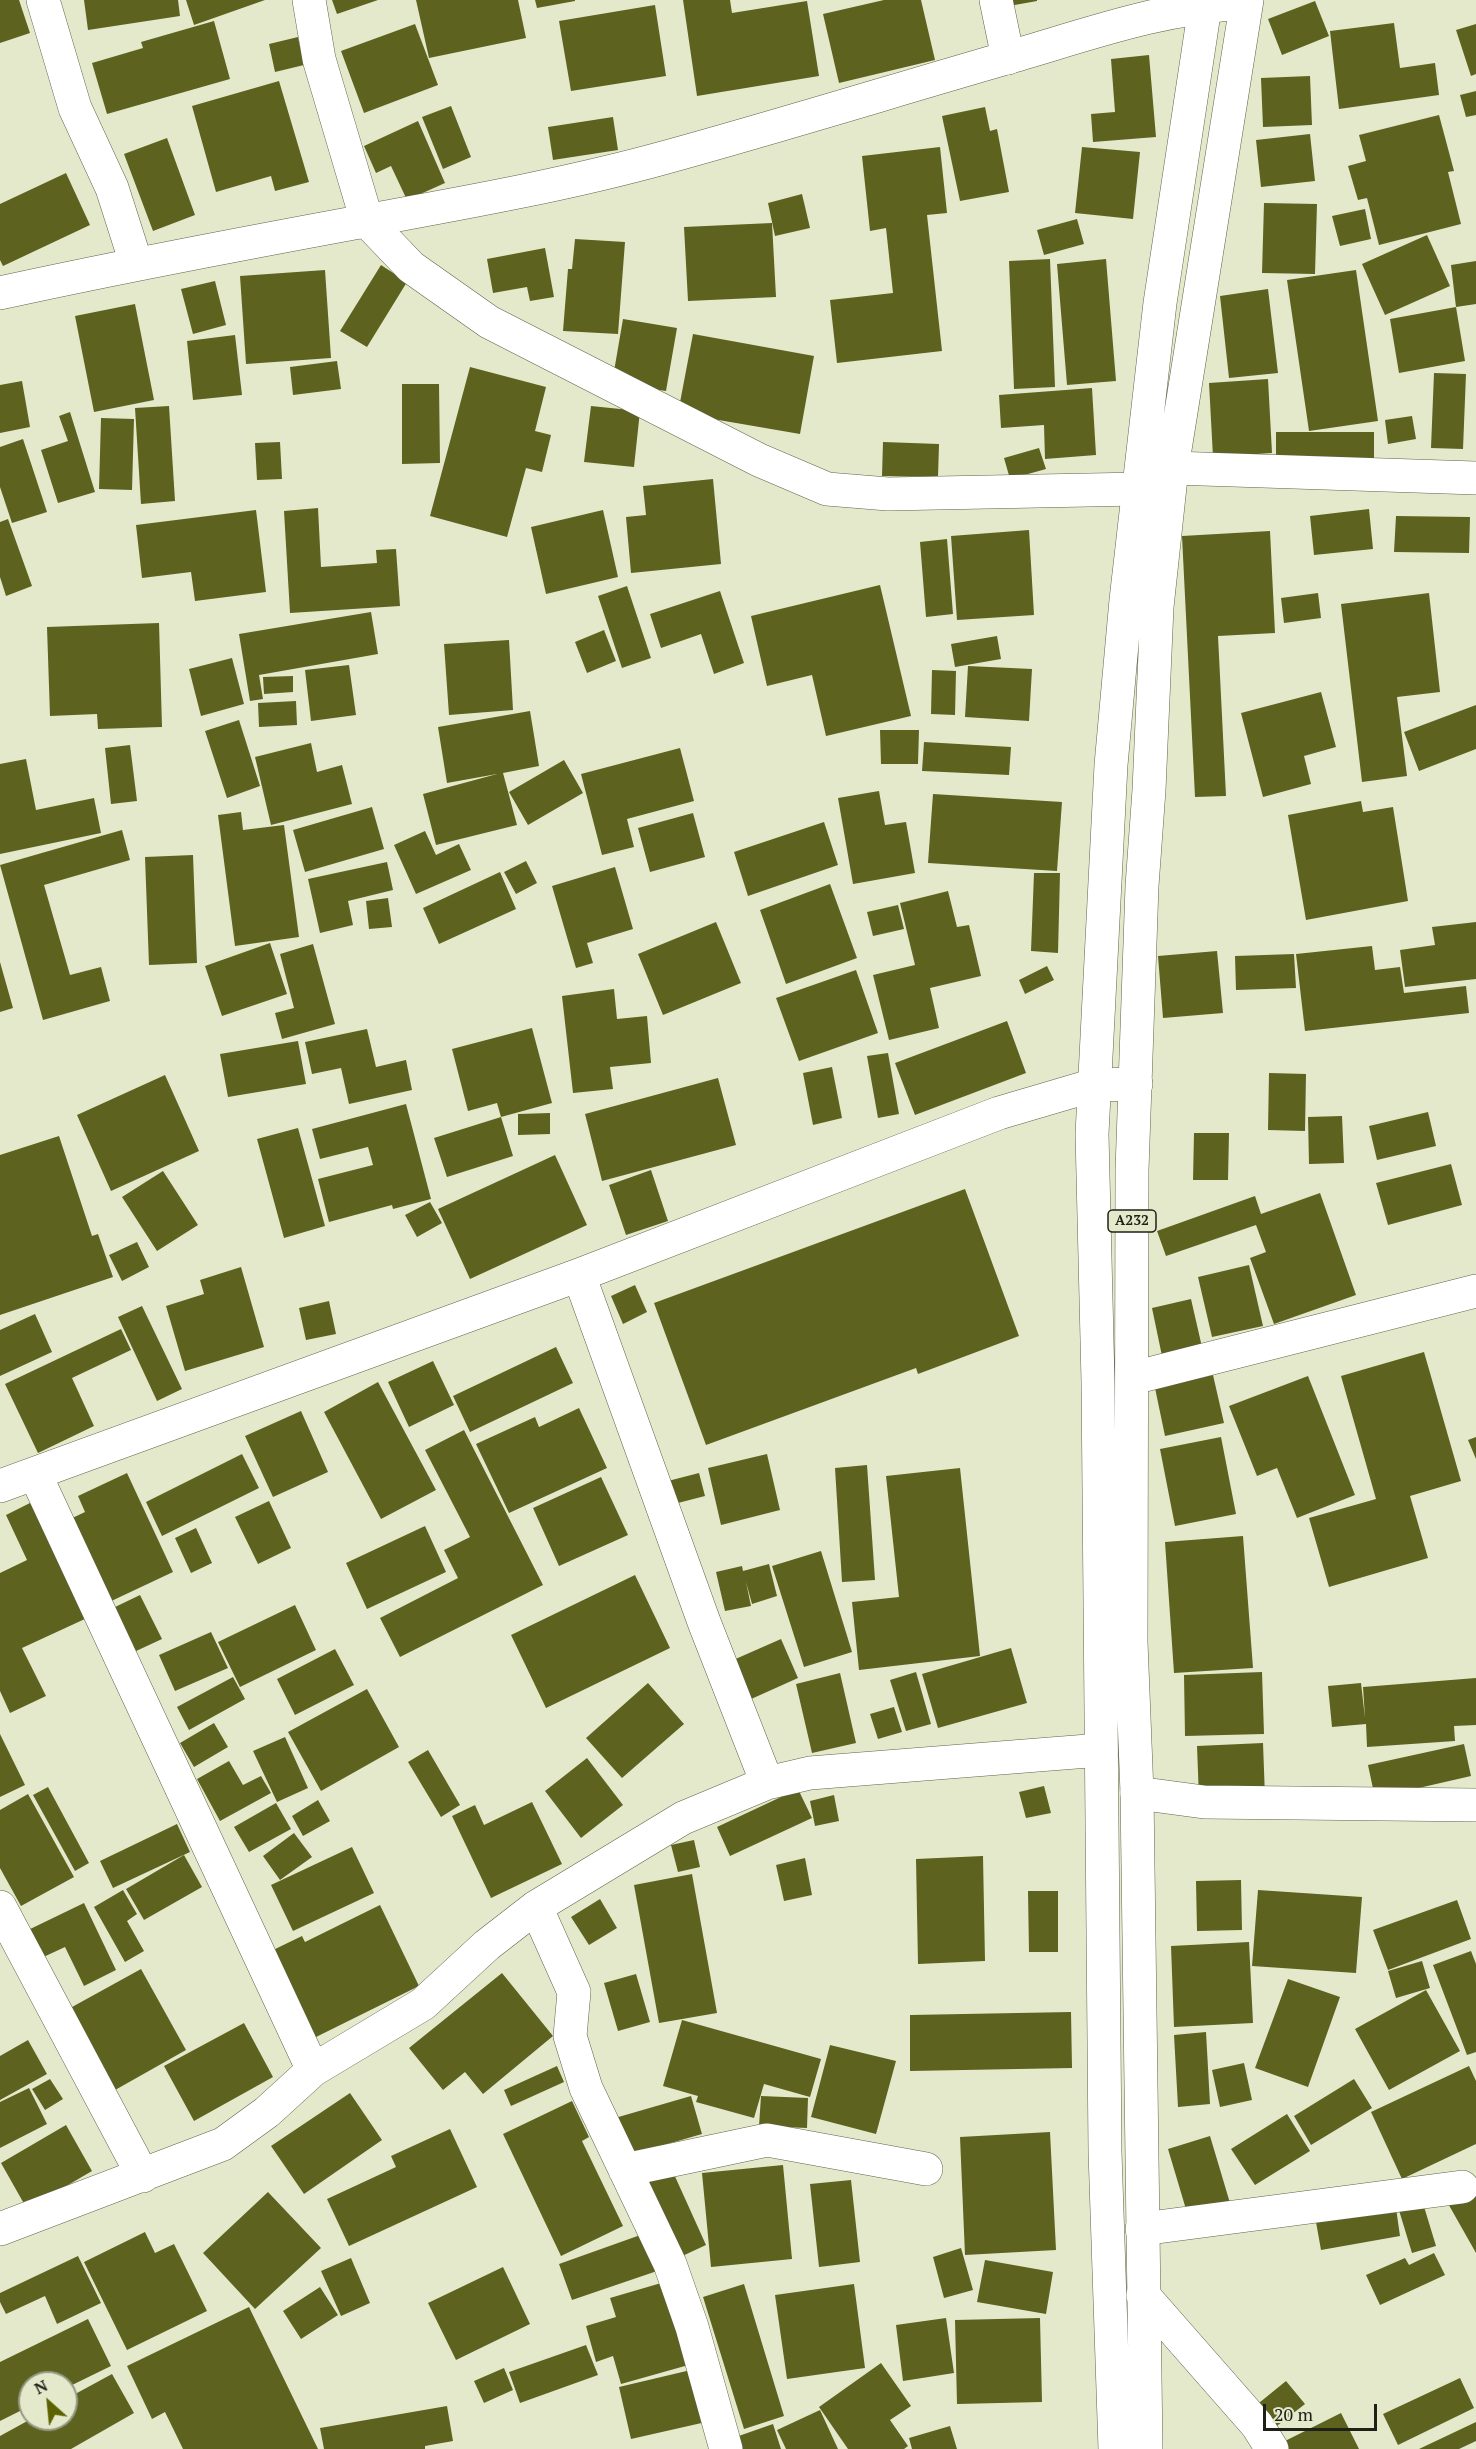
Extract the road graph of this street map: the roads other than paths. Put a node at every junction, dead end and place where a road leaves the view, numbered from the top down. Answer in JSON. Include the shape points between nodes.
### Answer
{"nodes":[{"id":1,"x":43,"y":0,"type":"edge"},
{"id":2,"x":309,"y":0,"type":"edge"},
{"id":3,"x":996,"y":0,"type":"edge"},
{"id":4,"x":1246,"y":1,"type":"edge"},
{"id":5,"x":1206,"y":3,"type":"edge"},
{"id":6,"x":1008,"y":58,"type":"junction"},
{"id":7,"x":367,"y":221,"type":"junction"},
{"id":8,"x":136,"y":263,"type":"junction"},
{"id":9,"x":0,"y":293,"type":"edge"},
{"id":10,"x":1172,"y":468,"type":"junction"},
{"id":11,"x":1476,"y":478,"type":"edge"},
{"id":12,"x":1139,"y":489,"type":"junction"},
{"id":13,"x":1136,"y":1084,"type":"junction"},
{"id":14,"x":1094,"y":1085,"type":"junction"},
{"id":15,"x":579,"y":1275,"type":"junction"},
{"id":16,"x":1476,"y":1291,"type":"edge"},
{"id":17,"x":1133,"y":1377,"type":"junction"},
{"id":18,"x":10,"y":1477,"type":"edge"},
{"id":19,"x":1101,"y":1750,"type":"junction"},
{"id":20,"x":767,"y":1783,"type":"junction"},
{"id":21,"x":1137,"y":1793,"type":"junction"},
{"id":22,"x":1476,"y":1805,"type":"edge"},
{"id":23,"x":0,"y":1907,"type":"edge"},
{"id":24,"x":536,"y":1907,"type":"junction"},
{"id":25,"x":313,"y":2070,"type":"junction"},
{"id":26,"x":926,"y":2169,"type":"dead end"},
{"id":27,"x":625,"y":2170,"type":"junction"},
{"id":28,"x":143,"y":2176,"type":"junction"},
{"id":29,"x":1462,"y":2187,"type":"dead end"},
{"id":30,"x":0,"y":2229,"type":"edge"},
{"id":31,"x":1142,"y":2229,"type":"junction"},
{"id":32,"x":1143,"y":2295,"type":"junction"},
{"id":33,"x":726,"y":2449,"type":"edge"},
{"id":34,"x":1114,"y":2449,"type":"edge"},
{"id":35,"x":1146,"y":2449,"type":"edge"},
{"id":36,"x":1272,"y":2449,"type":"edge"}],
"edges":[{"from":1,"to":8,"type":"street","via":[[75,108],[112,188]]},
{"from":2,"to":7,"type":"street","via":[[319,59]]},
{"from":3,"to":6,"type":"street"},
{"from":4,"to":5,"type":"street"},
{"from":4,"to":10,"type":"street","number":"A232"},
{"from":5,"to":6,"type":"street","via":[[1079,34]]},
{"from":5,"to":12,"type":"street","number":"A232","via":[[1160,303]]},
{"from":6,"to":7,"type":"street","via":[[660,159],[499,197]]},
{"from":7,"to":8,"type":"street"},
{"from":7,"to":12,"type":"street","via":[[411,267],[489,322],[759,460],[827,489],[888,494]]},
{"from":8,"to":9,"type":"street"},
{"from":10,"to":11,"type":"street"},
{"from":10,"to":13,"type":"street","number":"A232","via":[[1157,607]]},
{"from":12,"to":14,"type":"street","number":"A232","via":[[1111,765]]},
{"from":13,"to":14,"type":"street"},
{"from":13,"to":17,"type":"street","number":"A232","via":[[1132,1170]]},
{"from":14,"to":15,"type":"street","via":[[999,1113]]},
{"from":14,"to":19,"type":"street","number":"A232"},
{"from":15,"to":18,"type":"street"},
{"from":15,"to":20,"type":"street","via":[[704,1622]]},
{"from":16,"to":17,"type":"street"},
{"from":17,"to":21,"type":"street","number":"A232","via":[[1131,1642]]},
{"from":18,"to":25,"type":"street"},
{"from":19,"to":20,"type":"street","via":[[810,1773]]},
{"from":19,"to":34,"type":"street","number":"A232","via":[[1105,2152]]},
{"from":20,"to":24,"type":"street","via":[[683,1818]]},
{"from":21,"to":22,"type":"street","via":[[1204,1802]]},
{"from":21,"to":31,"type":"street","number":"A232"},
{"from":23,"to":28,"type":"street"},
{"from":24,"to":25,"type":"street","via":[[487,1945],[423,2004]]},
{"from":24,"to":27,"type":"street","via":[[574,1992],[570,2036],[586,2088]]},
{"from":25,"to":28,"type":"street","via":[[267,2112],[223,2144]]},
{"from":26,"to":27,"type":"street","via":[[767,2140]]},
{"from":27,"to":33,"type":"street","via":[[670,2264]]},
{"from":28,"to":30,"type":"street"},
{"from":29,"to":31,"type":"street"},
{"from":31,"to":32,"type":"street","number":"A232"},
{"from":32,"to":35,"type":"street","number":"A232"},
{"from":32,"to":36,"type":"street","via":[[1257,2424]]}]}
